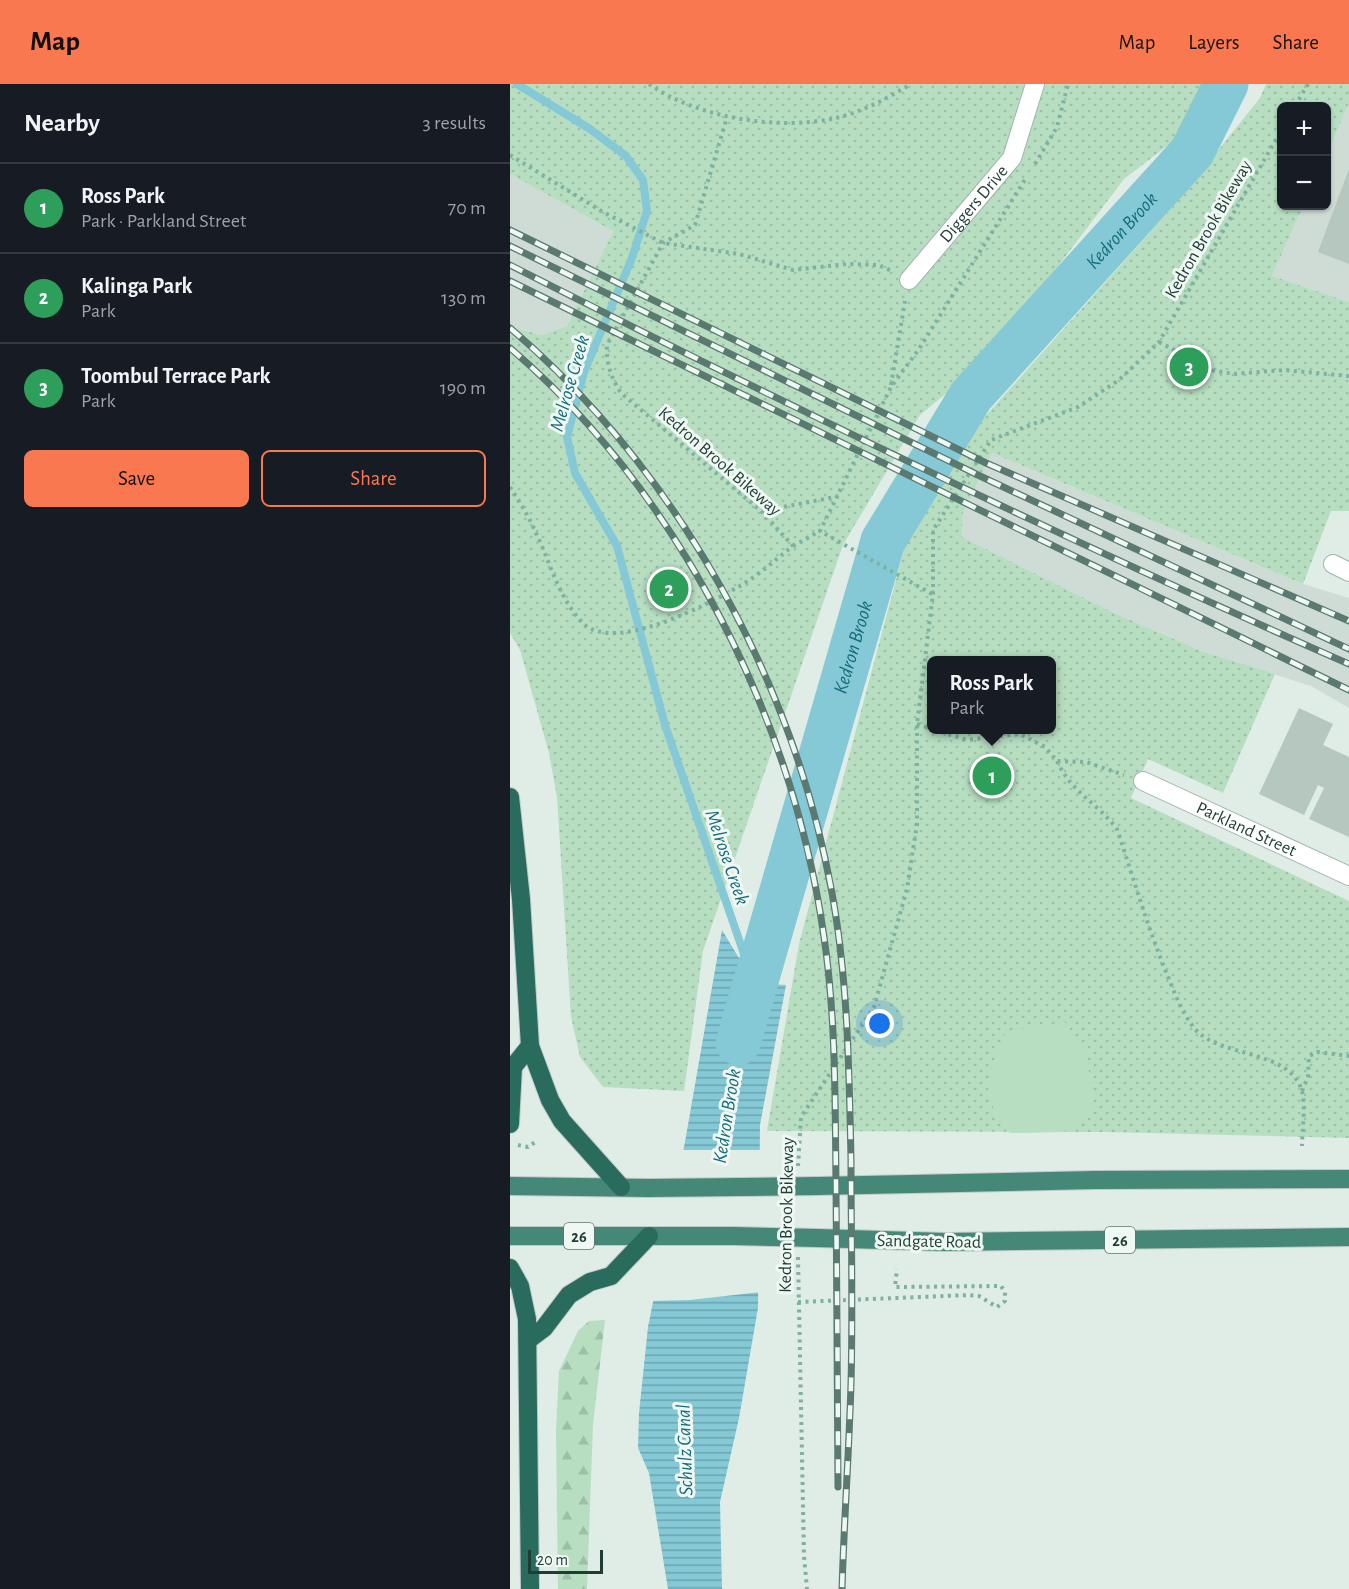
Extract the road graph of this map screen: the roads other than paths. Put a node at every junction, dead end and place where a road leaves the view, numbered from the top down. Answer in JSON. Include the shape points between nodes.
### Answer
{"nodes":[{"id":1,"x":1035,"y":84,"type":"edge"},
{"id":2,"x":909,"y":279,"type":"road end"},
{"id":3,"x":1143,"y":781,"type":"road end"},
{"id":4,"x":510,"y":797,"type":"edge"},
{"id":5,"x":1349,"y":876,"type":"edge"},
{"id":6,"x":530,"y":1046,"type":"junction"},
{"id":7,"x":510,"y":1124,"type":"edge"},
{"id":8,"x":1349,"y":1179,"type":"edge"},
{"id":9,"x":510,"y":1186,"type":"edge"},
{"id":10,"x":621,"y":1187,"type":"junction"},
{"id":11,"x":510,"y":1236,"type":"edge"},
{"id":12,"x":649,"y":1236,"type":"junction"},
{"id":13,"x":1349,"y":1237,"type":"edge"},
{"id":14,"x":510,"y":1268,"type":"edge"},
{"id":15,"x":528,"y":1340,"type":"junction"},
{"id":16,"x":530,"y":1589,"type":"edge"}],
"edges":[{"from":1,"to":2,"type":"street","name":"Diggers Drive","via":[[1012,158]]},
{"from":3,"to":5,"type":"street","name":"Parkland Street"},
{"from":4,"to":6,"type":"highway"},
{"from":6,"to":7,"type":"highway","via":[[513,1067]]},
{"from":6,"to":10,"type":"highway","via":[[562,1121]]},
{"from":8,"to":10,"type":"highway","bridge":true},
{"from":9,"to":10,"type":"highway"},
{"from":11,"to":12,"type":"highway","name":"Sandgate Road","number":"26"},
{"from":12,"to":13,"type":"highway","name":"Sandgate Road","number":"26","bridge":true,"via":[[945,1242]]},
{"from":12,"to":15,"type":"highway","via":[[611,1276],[590,1282],[569,1295],[544,1328]]},
{"from":14,"to":15,"type":"highway","via":[[524,1299]]},
{"from":15,"to":16,"type":"highway"}]}
